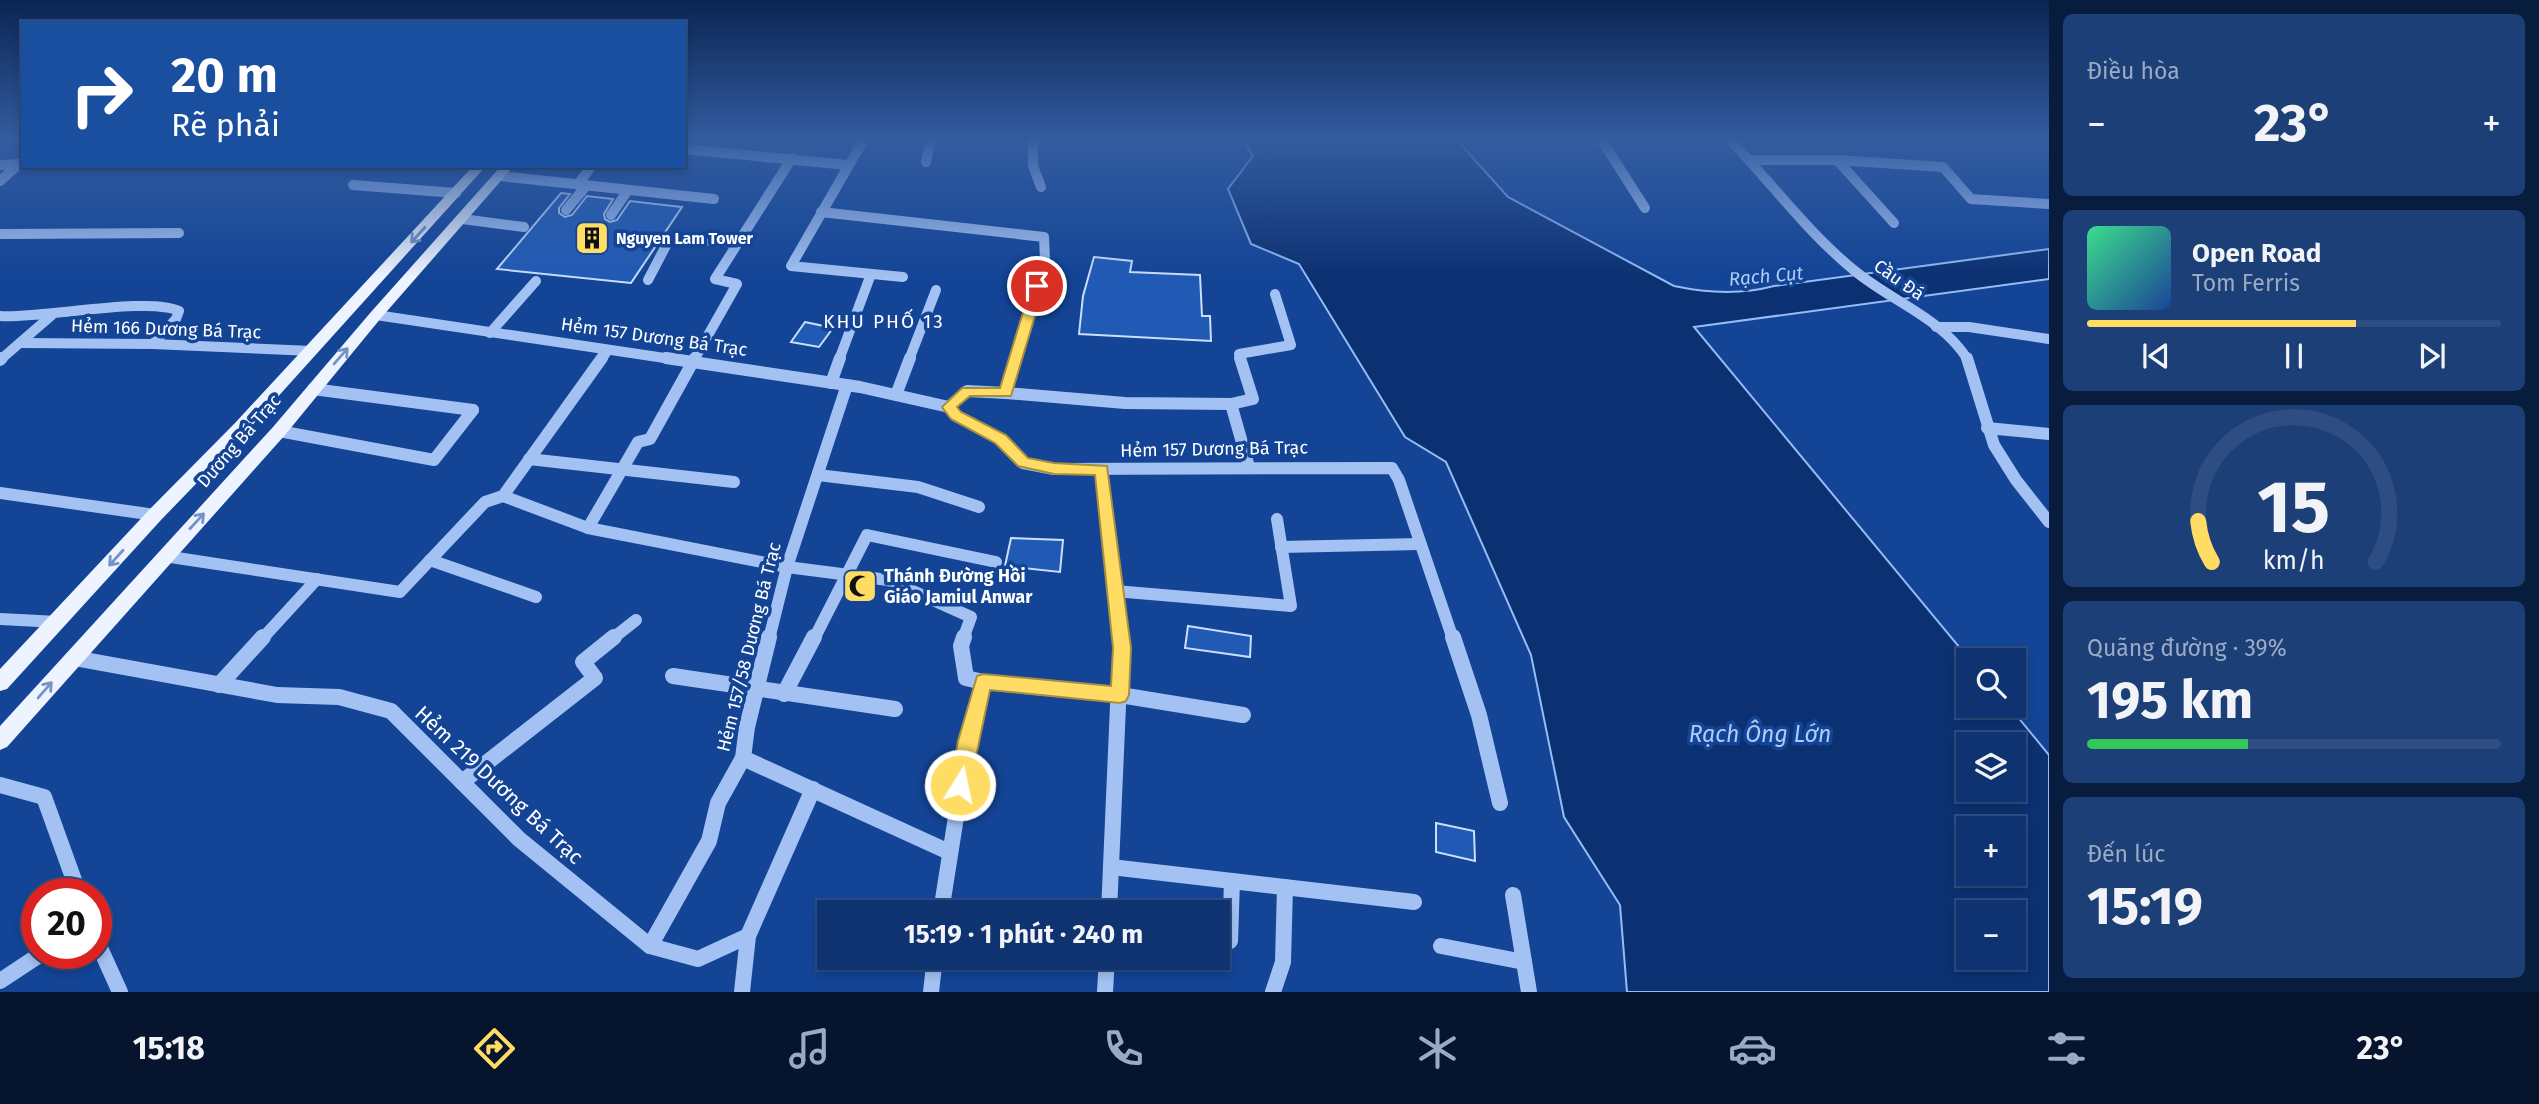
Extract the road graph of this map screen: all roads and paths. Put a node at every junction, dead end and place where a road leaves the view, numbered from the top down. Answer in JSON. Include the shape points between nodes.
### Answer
{"nodes":[{"id":1,"x":357,"y":185,"type":"edge"},
{"id":2,"x":462,"y":185,"type":"edge"},
{"id":3,"x":491,"y":185,"type":"edge"},
{"id":4,"x":582,"y":185,"type":"edge"},
{"id":5,"x":585,"y":185,"type":"edge"},
{"id":6,"x":775,"y":185,"type":"edge"},
{"id":7,"x":836,"y":185,"type":"edge"},
{"id":8,"x":1631,"y":185,"type":"edge"},
{"id":9,"x":1773,"y":185,"type":"edge"},
{"id":10,"x":1860,"y":185,"type":"edge"},
{"id":11,"x":1959,"y":185,"type":"edge"},
{"id":12,"x":628,"y":190,"type":"junction"},
{"id":13,"x":456,"y":192,"type":"junction"},
{"id":14,"x":714,"y":199,"type":"dead end"},
{"id":15,"x":2049,"y":204,"type":"edge"},
{"id":16,"x":1645,"y":208,"type":"dead end"},
{"id":17,"x":566,"y":210,"type":"dead end"},
{"id":18,"x":821,"y":212,"type":"junction"},
{"id":19,"x":611,"y":215,"type":"dead end"},
{"id":20,"x":461,"y":219,"type":"junction"},
{"id":21,"x":1894,"y":223,"type":"dead end"},
{"id":22,"x":524,"y":227,"type":"dead end"},
{"id":23,"x":179,"y":233,"type":"dead end"},
{"id":24,"x":0,"y":234,"type":"edge"},
{"id":25,"x":738,"y":243,"type":"junction"},
{"id":26,"x":1843,"y":261,"type":"joint"},
{"id":27,"x":871,"y":274,"type":"junction"},
{"id":28,"x":903,"y":277,"type":"dead end"},
{"id":29,"x":648,"y":279,"type":"dead end"},
{"id":30,"x":536,"y":281,"type":"dead end"},
{"id":31,"x":936,"y":290,"type":"dead end"},
{"id":32,"x":1275,"y":294,"type":"dead end"},
{"id":33,"x":52,"y":315,"type":"junction"},
{"id":34,"x":376,"y":315,"type":"junction"},
{"id":35,"x":0,"y":316,"type":"edge"},
{"id":36,"x":1936,"y":327,"type":"junction"},
{"id":37,"x":489,"y":332,"type":"junction"},
{"id":38,"x":2049,"y":339,"type":"edge"},
{"id":39,"x":20,"y":343,"type":"junction"},
{"id":40,"x":153,"y":344,"type":"junction"},
{"id":41,"x":608,"y":350,"type":"junction"},
{"id":42,"x":312,"y":351,"type":"junction"},
{"id":43,"x":0,"y":360,"type":"edge"},
{"id":44,"x":695,"y":363,"type":"junction"},
{"id":45,"x":831,"y":383,"type":"junction"},
{"id":46,"x":847,"y":385,"type":"junction"},
{"id":47,"x":313,"y":389,"type":"junction"},
{"id":48,"x":1006,"y":393,"type":"junction"},
{"id":49,"x":896,"y":395,"type":"junction"},
{"id":50,"x":264,"y":402,"type":"junction"},
{"id":51,"x":1231,"y":404,"type":"junction"},
{"id":52,"x":949,"y":407,"type":"junction"},
{"id":53,"x":296,"y":408,"type":"junction"},
{"id":54,"x":1987,"y":428,"type":"junction"},
{"id":55,"x":279,"y":432,"type":"junction"},
{"id":56,"x":2049,"y":434,"type":"edge"},
{"id":57,"x":529,"y":460,"type":"junction"},
{"id":58,"x":1249,"y":467,"type":"junction"},
{"id":59,"x":623,"y":468,"type":"junction"},
{"id":60,"x":1102,"y":470,"type":"junction"},
{"id":61,"x":818,"y":475,"type":"junction"},
{"id":62,"x":734,"y":482,"type":"dead end"},
{"id":63,"x":0,"y":494,"type":"edge"},
{"id":64,"x":503,"y":496,"type":"junction"},
{"id":65,"x":979,"y":507,"type":"dead end"},
{"id":66,"x":155,"y":515,"type":"junction"},
{"id":67,"x":1277,"y":519,"type":"dead end"},
{"id":68,"x":2049,"y":522,"type":"edge"},
{"id":69,"x":588,"y":528,"type":"junction"},
{"id":70,"x":1419,"y":544,"type":"junction"},
{"id":71,"x":1281,"y":547,"type":"junction"},
{"id":72,"x":164,"y":556,"type":"junction"},
{"id":73,"x":430,"y":561,"type":"junction"},
{"id":74,"x":996,"y":562,"type":"dead end"},
{"id":75,"x":787,"y":567,"type":"junction"},
{"id":76,"x":849,"y":573,"type":"junction"},
{"id":77,"x":317,"y":579,"type":"junction"},
{"id":78,"x":1115,"y":591,"type":"junction"},
{"id":79,"x":536,"y":597,"type":"dead end"},
{"id":80,"x":0,"y":619,"type":"edge"},
{"id":81,"x":636,"y":620,"type":"dead end"},
{"id":82,"x":58,"y":622,"type":"junction"},
{"id":83,"x":74,"y":658,"type":"junction"},
{"id":84,"x":673,"y":676,"type":"dead end"},
{"id":85,"x":983,"y":682,"type":"junction"},
{"id":86,"x":0,"y":683,"type":"edge"},
{"id":87,"x":219,"y":685,"type":"junction"},
{"id":88,"x":756,"y":690,"type":"junction"},
{"id":89,"x":784,"y":694,"type":"junction"},
{"id":90,"x":1120,"y":695,"type":"junction"},
{"id":91,"x":895,"y":709,"type":"dead end"},
{"id":92,"x":1242,"y":715,"type":"dead end"},
{"id":93,"x":0,"y":741,"type":"edge"},
{"id":94,"x":743,"y":758,"type":"junction"},
{"id":95,"x":462,"y":782,"type":"junction"},
{"id":96,"x":0,"y":785,"type":"edge"},
{"id":97,"x":813,"y":789,"type":"junction"},
{"id":98,"x":1500,"y":803,"type":"dead end"},
{"id":99,"x":948,"y":852,"type":"junction"},
{"id":100,"x":1111,"y":867,"type":"junction"},
{"id":101,"x":73,"y":878,"type":"edge"},
{"id":102,"x":1232,"y":881,"type":"junction"},
{"id":103,"x":1285,"y":887,"type":"junction"},
{"id":104,"x":1513,"y":895,"type":"dead end"},
{"id":105,"x":942,"y":900,"type":"edge"},
{"id":106,"x":1110,"y":900,"type":"edge"},
{"id":107,"x":1414,"y":902,"type":"dead end"},
{"id":108,"x":748,"y":936,"type":"junction"},
{"id":109,"x":1230,"y":941,"type":"edge"},
{"id":110,"x":650,"y":946,"type":"junction"},
{"id":111,"x":1441,"y":946,"type":"dead end"},
{"id":112,"x":1524,"y":962,"type":"junction"},
{"id":113,"x":21,"y":967,"type":"edge"},
{"id":114,"x":110,"y":969,"type":"edge"},
{"id":115,"x":934,"y":970,"type":"edge"},
{"id":116,"x":1106,"y":970,"type":"edge"},
{"id":117,"x":0,"y":981,"type":"edge"},
{"id":118,"x":120,"y":992,"type":"edge"},
{"id":119,"x":742,"y":992,"type":"edge"},
{"id":120,"x":931,"y":992,"type":"edge"},
{"id":121,"x":1105,"y":992,"type":"edge"},
{"id":122,"x":1273,"y":992,"type":"edge"},
{"id":123,"x":1529,"y":992,"type":"edge"}],
"edges":[{"from":1,"to":13,"type":"street"},
{"from":2,"to":13,"type":"main road","name":"Dương Bá Trạc"},
{"from":3,"to":20,"type":"main road","name":"Dương Bá Trạc"},
{"from":4,"to":17,"type":"street"},
{"from":5,"to":12,"type":"street"},
{"from":6,"to":25,"type":"street"},
{"from":7,"to":18,"type":"street"},
{"from":8,"to":16,"type":"street"},
{"from":9,"to":26,"type":"street"},
{"from":10,"to":21,"type":"street"},
{"from":11,"to":15,"type":"street","via":[[1971,199]]},
{"from":12,"to":14,"type":"street"},
{"from":12,"to":19,"type":"street"},
{"from":13,"to":42,"type":"main road","name":"Dương Bá Trạc","one_way":true},
{"from":18,"to":27,"type":"street","via":[[791,266]]},
{"from":18,"to":48,"type":"street","via":[[1044,237],[1045,260]]},
{"from":20,"to":22,"type":"street"},
{"from":20,"to":34,"type":"main road","name":"Dương Bá Trạc"},
{"from":23,"to":24,"type":"street"},
{"from":25,"to":29,"type":"street","via":[[670,238]]},
{"from":25,"to":44,"type":"street","via":[[715,279],[737,284]]},
{"from":26,"to":36,"type":"street","name":"Cầu Đá"},
{"from":27,"to":28,"type":"street"},
{"from":27,"to":45,"type":"street"},
{"from":30,"to":37,"type":"street"},
{"from":31,"to":49,"type":"street"},
{"from":32,"to":51,"type":"street","via":[[1291,345],[1239,354],[1253,399]]},
{"from":33,"to":35,"type":"street"},
{"from":33,"to":39,"type":"street"},
{"from":33,"to":40,"type":"street","via":[[136,307],[178,311]]},
{"from":34,"to":37,"type":"street","name":"Hẻm 157 Dương Bá Trạc"},
{"from":47,"to":34,"type":"main road","name":"Dương Bá Trạc","one_way":true},
{"from":36,"to":38,"type":"street"},
{"from":36,"to":54,"type":"street","via":[[1961,349],[1975,373]]},
{"from":37,"to":41,"type":"street","name":"Hẻm 157 Dương Bá Trạc"},
{"from":39,"to":40,"type":"street","name":"Hẻm 166 Dương Bá Trạc"},
{"from":39,"to":43,"type":"street"},
{"from":40,"to":42,"type":"street","name":"Hẻm 166 Dương Bá Trạc"},
{"from":41,"to":44,"type":"street","name":"Hẻm 157 Dương Bá Trạc"},
{"from":41,"to":57,"type":"street"},
{"from":42,"to":50,"type":"main road","name":"Dương Bá Trạc"},
{"from":44,"to":45,"type":"street","name":"Hẻm 157 Dương Bá Trạc"},
{"from":44,"to":59,"type":"street","via":[[650,439],[638,442]]},
{"from":45,"to":46,"type":"street","name":"Hẻm 157 Dương Bá Trạc"},
{"from":46,"to":49,"type":"street","name":"Hẻm 157 Dương Bá Trạc"},
{"from":46,"to":61,"type":"street","name":"Hẻm 157/58 Dương Bá Trạc"},
{"from":47,"to":53,"type":"main road","name":"Dương Bá Trạc"},
{"from":47,"to":55,"type":"street","via":[[472,410],[434,460]]},
{"from":48,"to":51,"type":"street"},
{"from":48,"to":52,"type":"street","via":[[967,391]]},
{"from":49,"to":52,"type":"street","name":"Hẻm 157 Dương Bá Trạc"},
{"from":50,"to":53,"type":"main road"},
{"from":50,"to":66,"type":"main road","name":"Dương Bá Trạc"},
{"from":51,"to":58,"type":"street"},
{"from":52,"to":60,"type":"street","name":"Hẻm 157 Dương Bá Trạc","via":[[956,416],[1001,439],[1023,463]]},
{"from":53,"to":55,"type":"main road","name":"Dương Bá Trạc"},
{"from":54,"to":56,"type":"street"},
{"from":54,"to":68,"type":"street"},
{"from":72,"to":55,"type":"main road","name":"Dương Bá Trạc","one_way":true},
{"from":57,"to":59,"type":"street"},
{"from":57,"to":64,"type":"street"},
{"from":58,"to":60,"type":"street","name":"Hẻm 157 Dương Bá Trạc"},
{"from":58,"to":70,"type":"street","name":"Hẻm 157 Dương Bá Trạc","via":[[1392,468]]},
{"from":59,"to":62,"type":"street"},
{"from":59,"to":69,"type":"street"},
{"from":60,"to":78,"type":"street"},
{"from":61,"to":65,"type":"street","via":[[918,487]]},
{"from":61,"to":75,"type":"street","name":"Hẻm 157/58 Dương Bá Trạc"},
{"from":63,"to":66,"type":"street"},
{"from":64,"to":69,"type":"street"},
{"from":64,"to":73,"type":"street","via":[[485,502]]},
{"from":66,"to":82,"type":"main road","name":"Dương Bá Trạc","one_way":true},
{"from":67,"to":71,"type":"street"},
{"from":69,"to":75,"type":"street"},
{"from":70,"to":71,"type":"street"},
{"from":70,"to":98,"type":"street","name":"Hẻm 157 Dương Bá Trạc","via":[[1479,715]]},
{"from":71,"to":78,"type":"street","via":[[1291,607]]},
{"from":72,"to":77,"type":"street"},
{"from":72,"to":83,"type":"main road","name":"Dương Bá Trạc"},
{"from":73,"to":77,"type":"street","via":[[400,592]]},
{"from":73,"to":79,"type":"street"},
{"from":74,"to":76,"type":"street","via":[[867,535]]},
{"from":75,"to":76,"type":"street"},
{"from":75,"to":88,"type":"street","name":"Hẻm 157/58 Dương Bá Trạc"},
{"from":76,"to":85,"type":"street","via":[[888,580],[971,617],[961,646],[966,678]]},
{"from":76,"to":89,"type":"street"},
{"from":77,"to":87,"type":"street"},
{"from":78,"to":90,"type":"street","via":[[1122,648]]},
{"from":80,"to":82,"type":"street"},
{"from":81,"to":95,"type":"street","via":[[583,662],[595,678]]},
{"from":82,"to":86,"type":"main road","name":"Dương Bá Trạc"},
{"from":83,"to":87,"type":"street","name":"Hẻm 219 Dương Bá Trạc"},
{"from":93,"to":83,"type":"main road","name":"Dương Bá Trạc","one_way":true},
{"from":84,"to":88,"type":"street"},
{"from":85,"to":90,"type":"street"},
{"from":85,"to":99,"type":"street"},
{"from":87,"to":95,"type":"street","name":"Hẻm 219 Dương Bá Trạc","via":[[277,695],[339,697],[391,711]]},
{"from":88,"to":89,"type":"street"},
{"from":88,"to":94,"type":"street","name":"Hẻm 157/58 Dương Bá Trạc"},
{"from":89,"to":91,"type":"street"},
{"from":90,"to":92,"type":"street"},
{"from":90,"to":100,"type":"street"},
{"from":94,"to":97,"type":"street"},
{"from":94,"to":110,"type":"street","name":"Hẻm 157/58 Dương Bá Trạc","via":[[718,803],[709,841]]},
{"from":95,"to":110,"type":"street","name":"Hẻm 219 Dương Bá Trạc","via":[[519,839]]},
{"from":96,"to":101,"type":"street","via":[[44,797]]},
{"from":97,"to":99,"type":"street"},
{"from":97,"to":108,"type":"street"},
{"from":99,"to":105,"type":"street"},
{"from":100,"to":102,"type":"street"},
{"from":100,"to":106,"type":"street"},
{"from":102,"to":103,"type":"street"},
{"from":102,"to":109,"type":"street"},
{"from":103,"to":107,"type":"street"},
{"from":103,"to":122,"type":"street","via":[[1283,962]]},
{"from":104,"to":112,"type":"street"},
{"from":108,"to":110,"type":"street","name":"Hẻm 219 Dương Bá Trạc","via":[[698,958]]},
{"from":108,"to":119,"type":"street"},
{"from":111,"to":112,"type":"street"},
{"from":112,"to":123,"type":"street"},
{"from":113,"to":117,"type":"street"},
{"from":114,"to":118,"type":"street"},
{"from":115,"to":120,"type":"street"},
{"from":116,"to":121,"type":"street"}]}
